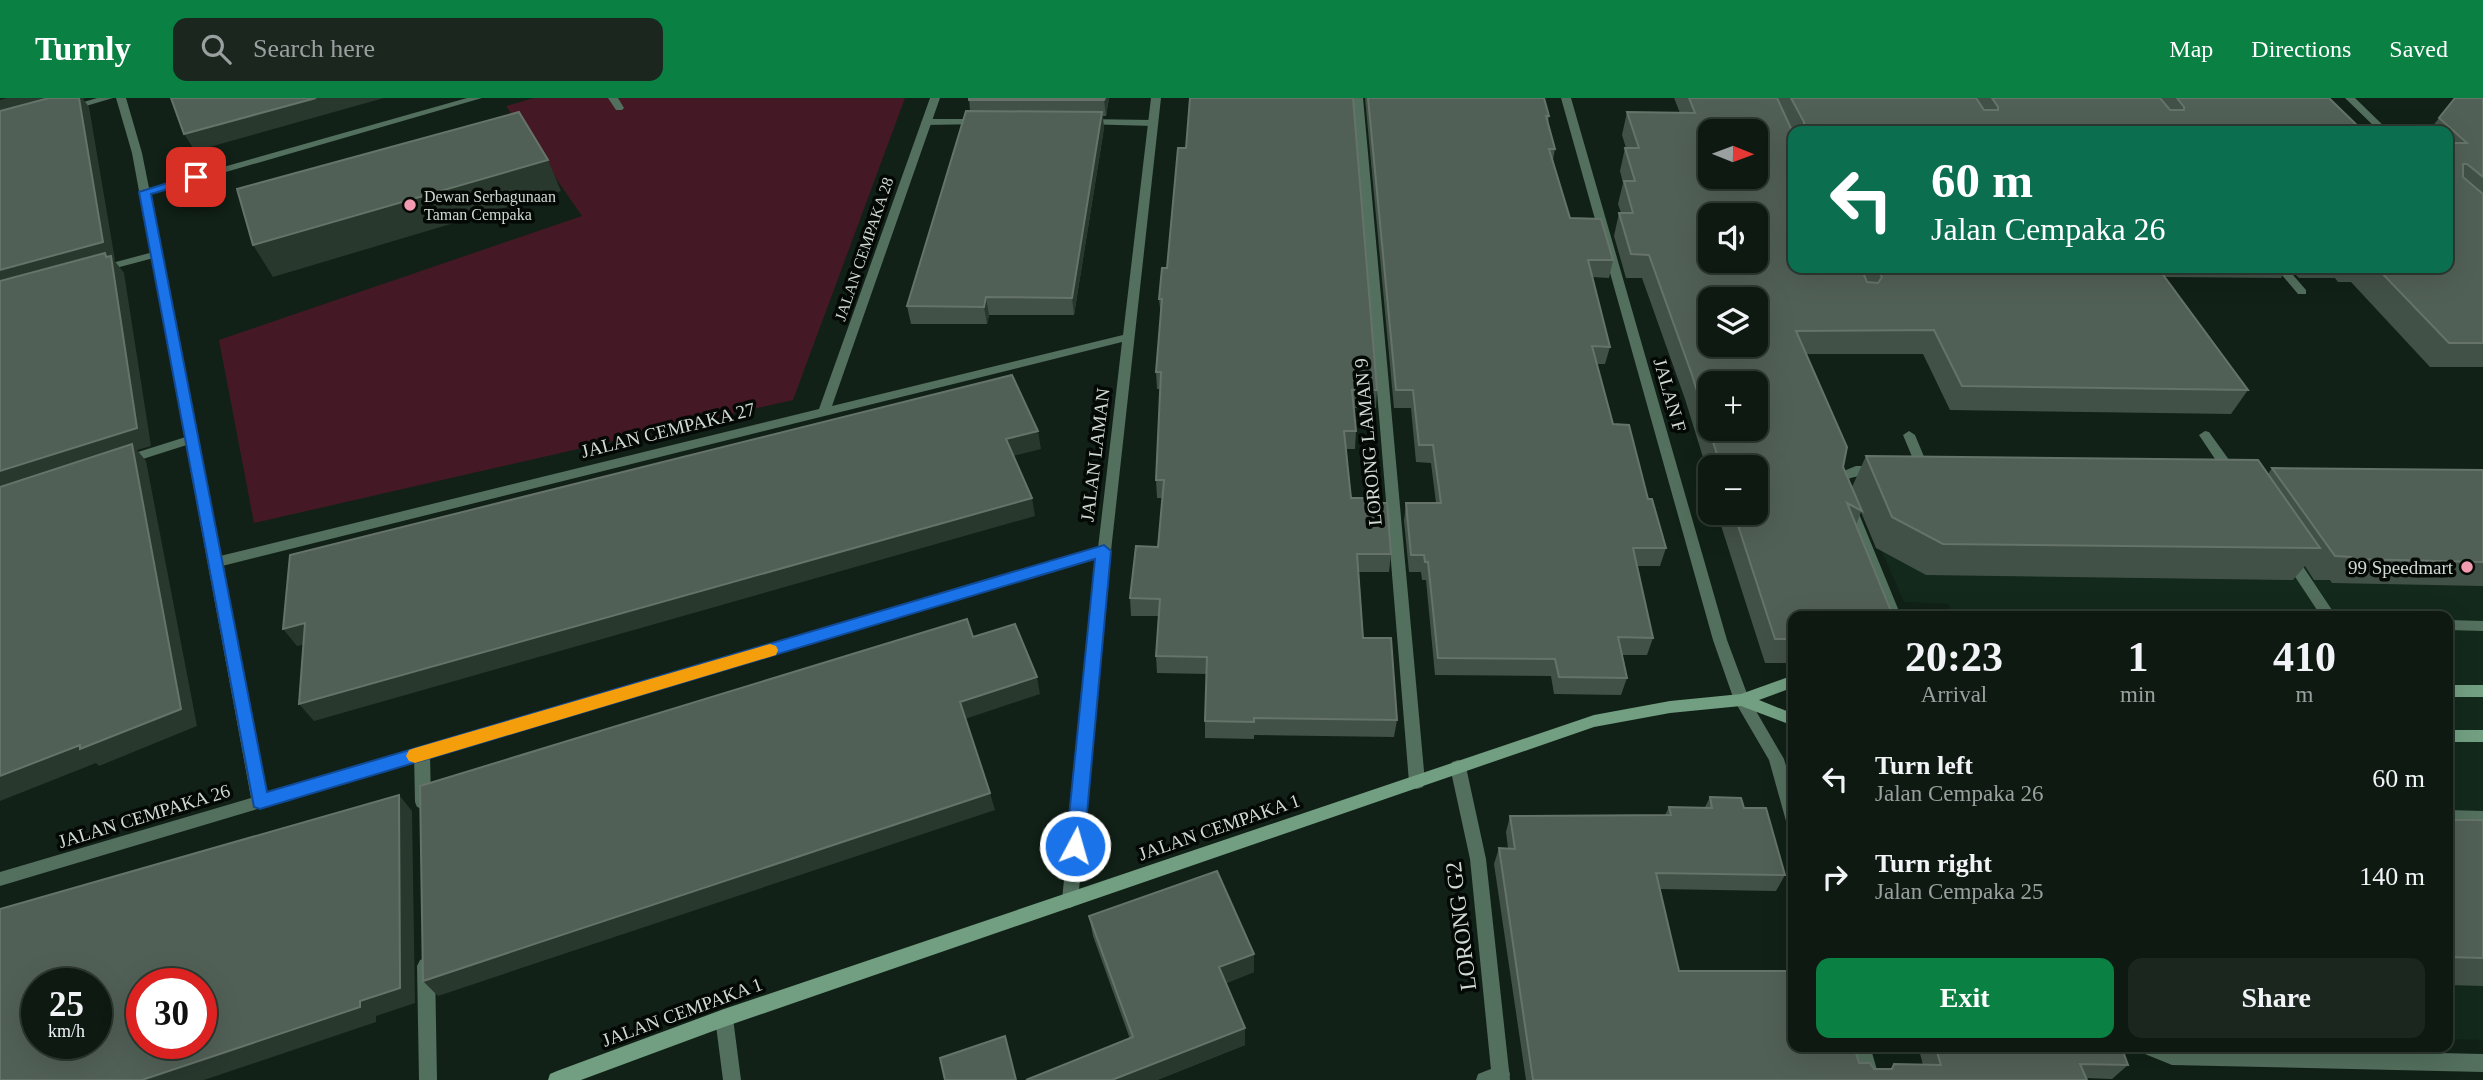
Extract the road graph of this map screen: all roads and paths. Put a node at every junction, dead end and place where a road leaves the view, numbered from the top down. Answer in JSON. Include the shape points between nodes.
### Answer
{"nodes":[{"id":1,"x":108,"y":98,"type":"edge"},
{"id":2,"x":121,"y":98,"type":"edge"},
{"id":3,"x":477,"y":98,"type":"edge"},
{"id":4,"x":613,"y":98,"type":"edge"},
{"id":5,"x":935,"y":98,"type":"edge"},
{"id":6,"x":1156,"y":98,"type":"edge"},
{"id":7,"x":1358,"y":98,"type":"edge"},
{"id":8,"x":1566,"y":98,"type":"edge"},
{"id":9,"x":2350,"y":98,"type":"edge"},
{"id":10,"x":619,"y":108,"type":"dead end"},
{"id":11,"x":54,"y":112,"type":"edge"},
{"id":12,"x":926,"y":122,"type":"junction"},
{"id":13,"x":993,"y":122,"type":"edge"},
{"id":14,"x":1073,"y":122,"type":"edge"},
{"id":15,"x":1153,"y":123,"type":"junction"},
{"id":16,"x":2379,"y":126,"type":"edge"},
{"id":17,"x":145,"y":192,"type":"junction"},
{"id":18,"x":157,"y":254,"type":"junction"},
{"id":19,"x":92,"y":272,"type":"edge"},
{"id":20,"x":2285,"y":273,"type":"edge"},
{"id":21,"x":2302,"y":292,"type":"dead end"},
{"id":22,"x":1128,"y":337,"type":"junction"},
{"id":23,"x":824,"y":412,"type":"junction"},
{"id":24,"x":1909,"y":435,"type":"dead end"},
{"id":25,"x":2205,"y":435,"type":"dead end"},
{"id":26,"x":192,"y":439,"type":"junction"},
{"id":27,"x":116,"y":464,"type":"edge"},
{"id":28,"x":2233,"y":476,"type":"edge"},
{"id":29,"x":2284,"y":550,"type":"edge"},
{"id":30,"x":1104,"y":551,"type":"junction"},
{"id":31,"x":216,"y":562,"type":"junction"},
{"id":32,"x":1892,"y":611,"type":"edge"},
{"id":33,"x":2326,"y":611,"type":"edge"},
{"id":34,"x":2453,"y":625,"type":"edge"},
{"id":35,"x":2483,"y":626,"type":"edge"},
{"id":36,"x":1788,"y":683,"type":"edge"},
{"id":37,"x":2453,"y":691,"type":"edge"},
{"id":38,"x":2483,"y":691,"type":"edge"},
{"id":39,"x":1742,"y":700,"type":"junction"},
{"id":40,"x":1788,"y":718,"type":"edge"},
{"id":41,"x":2453,"y":736,"type":"edge"},
{"id":42,"x":2483,"y":736,"type":"edge"},
{"id":43,"x":422,"y":754,"type":"junction"},
{"id":44,"x":1458,"y":768,"type":"junction"},
{"id":45,"x":1417,"y":782,"type":"junction"},
{"id":46,"x":1788,"y":800,"type":"edge"},
{"id":47,"x":260,"y":802,"type":"junction"},
{"id":48,"x":2453,"y":817,"type":"edge"},
{"id":49,"x":2477,"y":818,"type":"edge"},
{"id":50,"x":423,"y":822,"type":"edge"},
{"id":51,"x":2483,"y":835,"type":"edge"},
{"id":52,"x":0,"y":879,"type":"edge"},
{"id":53,"x":1069,"y":900,"type":"junction"},
{"id":54,"x":425,"y":944,"type":"edge"},
{"id":55,"x":724,"y":1017,"type":"junction"},
{"id":56,"x":1863,"y":1052,"type":"edge"},
{"id":57,"x":2162,"y":1052,"type":"edge"},
{"id":58,"x":2483,"y":1063,"type":"edge"},
{"id":59,"x":1496,"y":1078,"type":"edge"},
{"id":60,"x":428,"y":1080,"type":"edge"},
{"id":61,"x":557,"y":1080,"type":"edge"},
{"id":62,"x":732,"y":1080,"type":"edge"},
{"id":63,"x":1871,"y":1080,"type":"edge"}],
"edges":[{"from":1,"to":11,"type":"street"},
{"from":2,"to":17,"type":"street"},
{"from":3,"to":17,"type":"street"},
{"from":4,"to":10,"type":"street"},
{"from":5,"to":12,"type":"street","name":"JALAN CEMPAKA 28"},
{"from":6,"to":15,"type":"street","name":"JALAN LAMAN"},
{"from":7,"to":45,"type":"street","name":"LORONG LAMAN 9"},
{"from":8,"to":39,"type":"street","name":"JALAN F","via":[[1720,640]]},
{"from":9,"to":16,"type":"street"},
{"from":12,"to":13,"type":"street"},
{"from":12,"to":23,"type":"street","name":"JALAN CEMPAKA 28"},
{"from":14,"to":15,"type":"street"},
{"from":15,"to":22,"type":"street","name":"JALAN LAMAN"},
{"from":17,"to":18,"type":"street"},
{"from":18,"to":19,"type":"street"},
{"from":18,"to":26,"type":"street"},
{"from":20,"to":21,"type":"street"},
{"from":22,"to":23,"type":"street","name":"JALAN CEMPAKA 27"},
{"from":22,"to":30,"type":"street","name":"JALAN LAMAN"},
{"from":23,"to":31,"type":"street","name":"JALAN CEMPAKA 27"},
{"from":24,"to":32,"type":"street","via":[[1918,471],[1856,470],[1841,477]]},
{"from":25,"to":28,"type":"street"},
{"from":26,"to":27,"type":"street"},
{"from":26,"to":31,"type":"street"},
{"from":29,"to":33,"type":"street"},
{"from":30,"to":43,"type":"street","name":"JALAN CEMPAKA 26"},
{"from":30,"to":53,"type":"street","name":"JALAN LAMAN"},
{"from":31,"to":47,"type":"street"},
{"from":34,"to":35,"type":"street"},
{"from":36,"to":39,"type":"street"},
{"from":37,"to":38,"type":"street"},
{"from":39,"to":40,"type":"street"},
{"from":39,"to":44,"type":"street","name":"JALAN CEMPAKA 1","via":[[1594,721]]},
{"from":39,"to":46,"type":"street","name":"JALAN F","via":[[1776,759]]},
{"from":41,"to":42,"type":"street"},
{"from":43,"to":47,"type":"street","name":"JALAN CEMPAKA 26"},
{"from":43,"to":50,"type":"street"},
{"from":44,"to":45,"type":"street","name":"JALAN CEMPAKA 1"},
{"from":44,"to":59,"type":"street","name":"LORONG G2","via":[[1478,859]]},
{"from":45,"to":53,"type":"street","name":"JALAN CEMPAKA 1"},
{"from":47,"to":52,"type":"street","name":"JALAN CEMPAKA 26"},
{"from":48,"to":49,"type":"street"},
{"from":49,"to":51,"type":"street"},
{"from":53,"to":55,"type":"street","name":"JALAN CEMPAKA 1"},
{"from":54,"to":60,"type":"street"},
{"from":55,"to":61,"type":"street","name":"JALAN CEMPAKA 1"},
{"from":55,"to":62,"type":"street"},
{"from":56,"to":63,"type":"street"},
{"from":57,"to":58,"type":"street","via":[[2172,1056]]}]}
